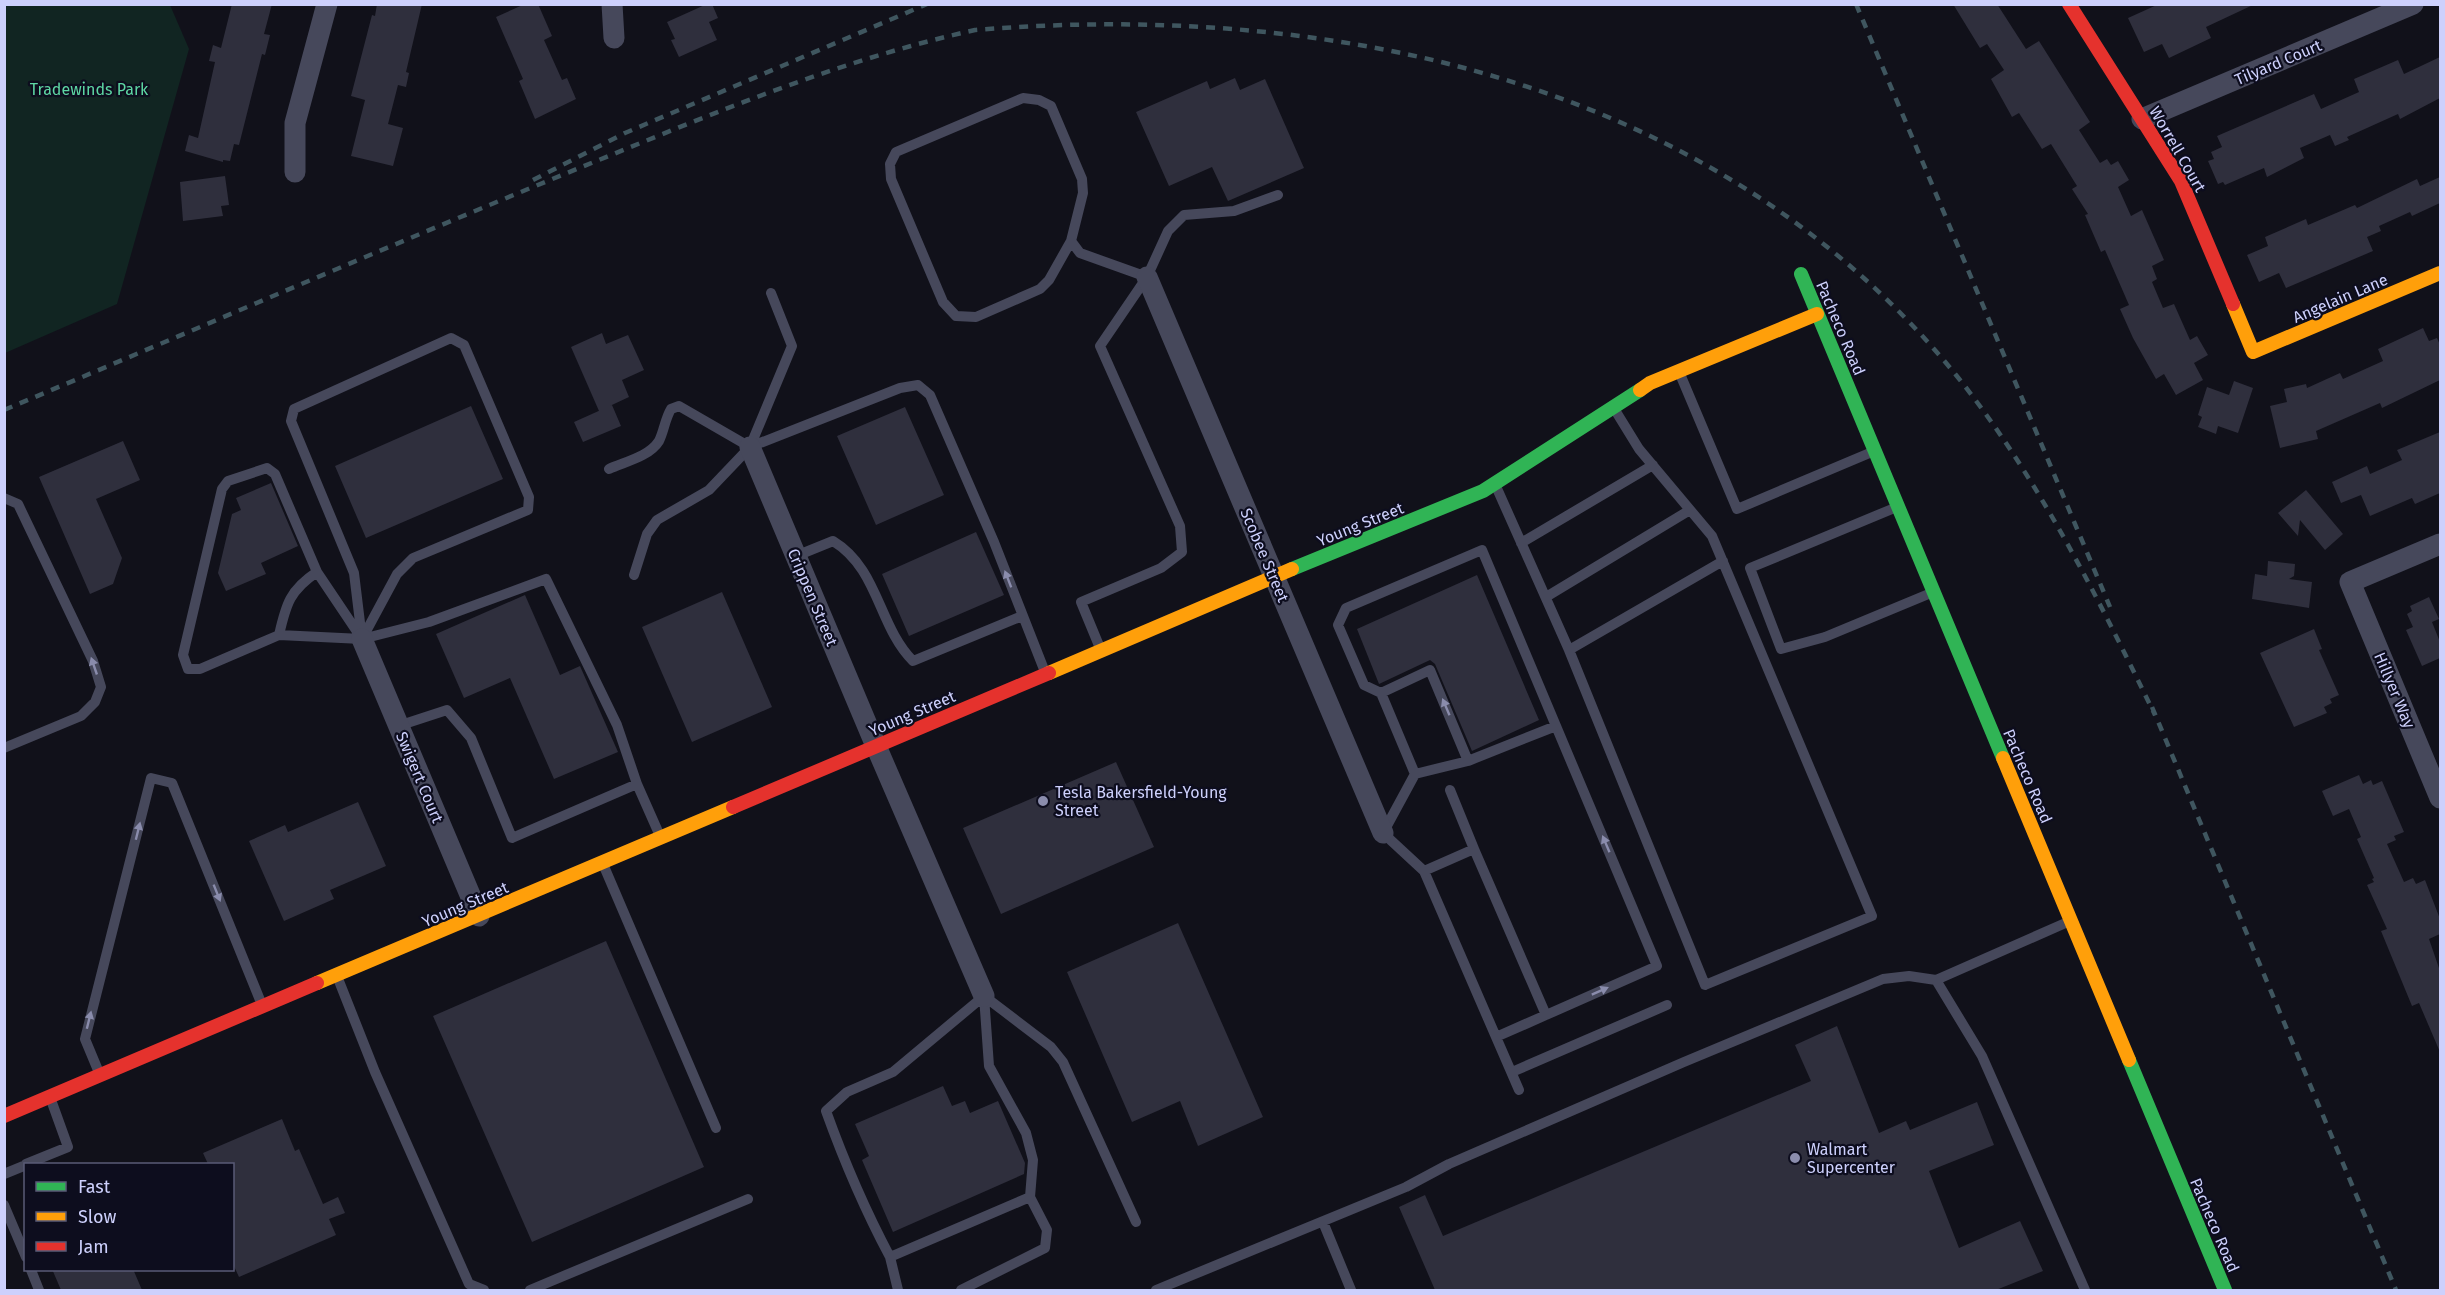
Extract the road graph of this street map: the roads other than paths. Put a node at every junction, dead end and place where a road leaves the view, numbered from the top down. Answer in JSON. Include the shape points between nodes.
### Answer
{"nodes":[{"id":1,"x":327,"y":4,"type":"edge"},
{"id":2,"x":612,"y":4,"type":"edge"},
{"id":3,"x":2069,"y":4,"type":"edge"},
{"id":4,"x":2413,"y":4,"type":"edge"},
{"id":5,"x":614,"y":38,"type":"dead end"},
{"id":6,"x":2142,"y":119,"type":"junction"},
{"id":7,"x":296,"y":172,"type":"dead end"},
{"id":8,"x":1278,"y":195,"type":"dead end"},
{"id":9,"x":1071,"y":241,"type":"junction"},
{"id":10,"x":2440,"y":273,"type":"edge"},
{"id":11,"x":1801,"y":274,"type":"dead end"},
{"id":12,"x":1147,"y":278,"type":"junction"},
{"id":13,"x":771,"y":293,"type":"dead end"},
{"id":14,"x":1817,"y":314,"type":"junction"},
{"id":15,"x":2253,"y":352,"type":"joint"},
{"id":16,"x":1679,"y":371,"type":"junction"},
{"id":17,"x":1613,"y":407,"type":"junction"},
{"id":18,"x":750,"y":447,"type":"junction"},
{"id":19,"x":1874,"y":451,"type":"junction"},
{"id":20,"x":1653,"y":465,"type":"junction"},
{"id":21,"x":609,"y":469,"type":"dead end"},
{"id":22,"x":1495,"y":484,"type":"junction"},
{"id":23,"x":4,"y":498,"type":"edge"},
{"id":24,"x":1898,"y":507,"type":"junction"},
{"id":25,"x":1690,"y":510,"type":"junction"},
{"id":26,"x":1521,"y":543,"type":"junction"},
{"id":27,"x":2440,"y":544,"type":"edge"},
{"id":28,"x":796,"y":556,"type":"junction"},
{"id":29,"x":1724,"y":561,"type":"junction"},
{"id":30,"x":316,"y":572,"type":"junction"},
{"id":31,"x":634,"y":575,"type":"dead end"},
{"id":32,"x":1274,"y":577,"type":"junction"},
{"id":33,"x":1933,"y":592,"type":"junction"},
{"id":34,"x":1546,"y":597,"type":"junction"},
{"id":35,"x":1022,"y":616,"type":"junction"},
{"id":36,"x":279,"y":635,"type":"junction"},
{"id":37,"x":362,"y":639,"type":"junction"},
{"id":38,"x":1569,"y":650,"type":"junction"},
{"id":39,"x":1101,"y":651,"type":"junction"},
{"id":40,"x":1046,"y":674,"type":"junction"},
{"id":41,"x":1381,"y":693,"type":"junction"},
{"id":42,"x":398,"y":726,"type":"junction"},
{"id":43,"x":1556,"y":726,"type":"junction"},
{"id":44,"x":876,"y":746,"type":"junction"},
{"id":45,"x":4,"y":748,"type":"edge"},
{"id":46,"x":1468,"y":761,"type":"junction"},
{"id":47,"x":1415,"y":774,"type":"junction"},
{"id":48,"x":637,"y":784,"type":"junction"},
{"id":49,"x":1450,"y":790,"type":"dead end"},
{"id":50,"x":2440,"y":798,"type":"edge"},
{"id":51,"x":1383,"y":833,"type":"junction"},
{"id":52,"x":661,"y":839,"type":"junction"},
{"id":53,"x":1474,"y":849,"type":"junction"},
{"id":54,"x":603,"y":863,"type":"junction"},
{"id":55,"x":1425,"y":871,"type":"junction"},
{"id":56,"x":478,"y":916,"type":"junction"},
{"id":57,"x":2070,"y":921,"type":"junction"},
{"id":58,"x":337,"y":975,"type":"junction"},
{"id":59,"x":1936,"y":980,"type":"junction"},
{"id":60,"x":984,"y":996,"type":"junction"},
{"id":61,"x":1667,"y":1005,"type":"dead end"},
{"id":62,"x":263,"y":1007,"type":"junction"},
{"id":63,"x":1546,"y":1015,"type":"junction"},
{"id":64,"x":1496,"y":1037,"type":"junction"},
{"id":65,"x":1512,"y":1072,"type":"junction"},
{"id":66,"x":100,"y":1075,"type":"junction"},
{"id":67,"x":1519,"y":1090,"type":"dead end"},
{"id":68,"x":50,"y":1097,"type":"junction"},
{"id":69,"x":4,"y":1116,"type":"edge"},
{"id":70,"x":716,"y":1128,"type":"dead end"},
{"id":71,"x":31,"y":1163,"type":"edge"},
{"id":72,"x":24,"y":1166,"type":"edge"},
{"id":73,"x":4,"y":1173,"type":"edge"},
{"id":74,"x":1030,"y":1197,"type":"junction"},
{"id":75,"x":748,"y":1199,"type":"dead end"},
{"id":76,"x":4,"y":1205,"type":"edge"},
{"id":77,"x":1136,"y":1222,"type":"dead end"},
{"id":78,"x":1323,"y":1222,"type":"junction"},
{"id":79,"x":24,"y":1252,"type":"edge"},
{"id":80,"x":890,"y":1257,"type":"junction"},
{"id":81,"x":32,"y":1271,"type":"edge"},
{"id":82,"x":39,"y":1290,"type":"edge"},
{"id":83,"x":484,"y":1290,"type":"edge"},
{"id":84,"x":530,"y":1290,"type":"edge"},
{"id":85,"x":898,"y":1290,"type":"edge"},
{"id":86,"x":961,"y":1290,"type":"edge"},
{"id":87,"x":1156,"y":1290,"type":"edge"},
{"id":88,"x":1350,"y":1290,"type":"edge"},
{"id":89,"x":2085,"y":1290,"type":"edge"},
{"id":90,"x":2224,"y":1290,"type":"edge"}],
"edges":[{"from":1,"to":7,"type":"street","via":[[295,123]]},
{"from":2,"to":5,"type":"street"},
{"from":3,"to":6,"type":"street","name":"Worrell Court"},
{"from":4,"to":6,"type":"street","name":"Tilyard Court"},
{"from":6,"to":15,"type":"street","name":"Worrell Court","via":[[2181,181]]},
{"from":8,"to":12,"type":"lane","via":[[1234,211],[1185,215],[1168,231]]},
{"from":9,"to":9,"type":"lane","via":[[1083,193],[1082,179],[1051,106],[1039,100],[1023,98],[896,152],[890,164],[891,179],[943,302],[956,316],[976,317],[1040,289]]},
{"from":9,"to":12,"type":"lane","via":[[1080,253]]},
{"from":10,"to":15,"type":"street","name":"Angelain Lane"},
{"from":11,"to":14,"type":"street","name":"Pacheco Road"},
{"from":12,"to":32,"type":"street","name":"Scobee Street"},
{"from":12,"to":39,"type":"lane","via":[[1100,346],[1180,526],[1182,552],[1161,568],[1081,602]]},
{"from":13,"to":18,"type":"lane","via":[[792,346]]},
{"from":14,"to":16,"type":"street","name":"Young Street"},
{"from":14,"to":19,"type":"street","name":"Pacheco Road"},
{"from":16,"to":17,"type":"street","name":"Young Street","via":[[1650,383]]},
{"from":16,"to":19,"type":"lane","via":[[1737,509]]},
{"from":17,"to":20,"type":"lane"},
{"from":17,"to":22,"type":"street","name":"Young Street"},
{"from":18,"to":21,"type":"lane","via":[[679,406],[671,409],[654,446]]},
{"from":18,"to":28,"type":"street","name":"Crippen Street"},
{"from":18,"to":31,"type":"lane","via":[[709,490],[657,520],[647,534]]},
{"from":35,"to":18,"type":"lane","one_way":true,"via":[[930,395],[918,385],[900,388]]},
{"from":19,"to":24,"type":"street","name":"Pacheco Road"},
{"from":20,"to":25,"type":"lane"},
{"from":20,"to":26,"type":"lane"},
{"from":22,"to":26,"type":"lane"},
{"from":22,"to":32,"type":"street","name":"Young Street"},
{"from":45,"to":23,"type":"lane","one_way":true,"via":[[81,716],[95,702],[101,687],[93,661],[18,504]]},
{"from":24,"to":33,"type":"street","name":"Pacheco Road"},
{"from":24,"to":33,"type":"lane","via":[[1749,568],[1781,649],[1825,637]]},
{"from":25,"to":29,"type":"lane","via":[[1712,536]]},
{"from":25,"to":34,"type":"lane"},
{"from":26,"to":34,"type":"lane"},
{"from":27,"to":50,"type":"street","name":"Hillyer Way","via":[[2350,582]]},
{"from":28,"to":35,"type":"lane","via":[[833,541],[848,550],[866,575],[901,649],[914,661]]},
{"from":28,"to":44,"type":"street","name":"Crippen Street"},
{"from":29,"to":38,"type":"lane"},
{"from":29,"to":38,"type":"lane","via":[[1872,916],[1705,985]]},
{"from":30,"to":36,"type":"lane","via":[[300,583],[286,604]]},
{"from":30,"to":36,"type":"lane","via":[[275,474],[267,468],[228,481],[222,489],[183,655],[188,669],[200,669]]},
{"from":30,"to":37,"type":"lane"},
{"from":32,"to":39,"type":"street","name":"Young Street"},
{"from":32,"to":51,"type":"street","name":"Scobee Street"},
{"from":33,"to":57,"type":"street","name":"Pacheco Road"},
{"from":34,"to":38,"type":"lane"},
{"from":35,"to":40,"type":"lane"},
{"from":36,"to":37,"type":"lane"},
{"from":37,"to":37,"type":"lane","via":[[397,574],[413,558],[528,510],[529,497],[464,345],[451,339],[294,409],[291,421],[354,573]]},
{"from":37,"to":42,"type":"street","name":"Swigert Court"},
{"from":37,"to":48,"type":"lane","via":[[429,622],[546,579],[617,725]]},
{"from":39,"to":40,"type":"street","name":"Young Street"},
{"from":40,"to":44,"type":"street","name":"Young Street"},
{"from":41,"to":43,"type":"lane","via":[[1364,685],[1338,625],[1346,608],[1482,550]]},
{"from":46,"to":41,"type":"lane","one_way":true,"via":[[1430,670]]},
{"from":41,"to":47,"type":"lane"},
{"from":42,"to":48,"type":"lane","via":[[447,710],[471,738],[512,838]]},
{"from":42,"to":56,"type":"street","name":"Swigert Court"},
{"from":43,"to":46,"type":"lane"},
{"from":63,"to":43,"type":"lane","one_way":true,"via":[[1658,966]]},
{"from":44,"to":52,"type":"street","name":"Young Street"},
{"from":44,"to":60,"type":"street","name":"Crippen Street"},
{"from":46,"to":47,"type":"lane"},
{"from":47,"to":51,"type":"lane"},
{"from":48,"to":52,"type":"lane"},
{"from":49,"to":53,"type":"lane"},
{"from":51,"to":55,"type":"lane"},
{"from":52,"to":54,"type":"street","name":"Young Street"},
{"from":53,"to":55,"type":"lane"},
{"from":53,"to":63,"type":"lane"},
{"from":54,"to":56,"type":"street","name":"Young Street"},
{"from":54,"to":70,"type":"lane"},
{"from":55,"to":64,"type":"lane"},
{"from":56,"to":58,"type":"street","name":"Young Street"},
{"from":57,"to":59,"type":"lane"},
{"from":57,"to":90,"type":"street","name":"Pacheco Road"},
{"from":58,"to":62,"type":"street","name":"Young Street"},
{"from":58,"to":83,"type":"lane","via":[[375,1072],[469,1284]]},
{"from":59,"to":78,"type":"lane","via":[[1909,976],[1883,979],[1683,1062]]},
{"from":59,"to":89,"type":"lane","via":[[1982,1056]]},
{"from":60,"to":74,"type":"lane","via":[[989,1066],[1026,1133],[1033,1160]]},
{"from":60,"to":77,"type":"lane","via":[[1051,1047],[1063,1062]]},
{"from":60,"to":80,"type":"lane","via":[[893,1072],[847,1092],[826,1111],[855,1185]]},
{"from":61,"to":65,"type":"lane"},
{"from":62,"to":66,"type":"street","name":"Young Street"},
{"from":66,"to":62,"type":"lane","one_way":true,"via":[[85,1039],[151,778],[172,783]]},
{"from":63,"to":64,"type":"lane"},
{"from":64,"to":65,"type":"lane"},
{"from":65,"to":67,"type":"lane"},
{"from":66,"to":68,"type":"street","name":"Young Street"},
{"from":68,"to":69,"type":"street","name":"Young Street"},
{"from":68,"to":71,"type":"lane","via":[[68,1147]]},
{"from":72,"to":73,"type":"lane"},
{"from":74,"to":80,"type":"lane"},
{"from":74,"to":86,"type":"lane","via":[[1047,1230],[1046,1248]]},
{"from":75,"to":84,"type":"lane"},
{"from":76,"to":79,"type":"lane"},
{"from":78,"to":87,"type":"lane"},
{"from":78,"to":88,"type":"lane"},
{"from":80,"to":85,"type":"lane"},
{"from":81,"to":82,"type":"lane"}]}
